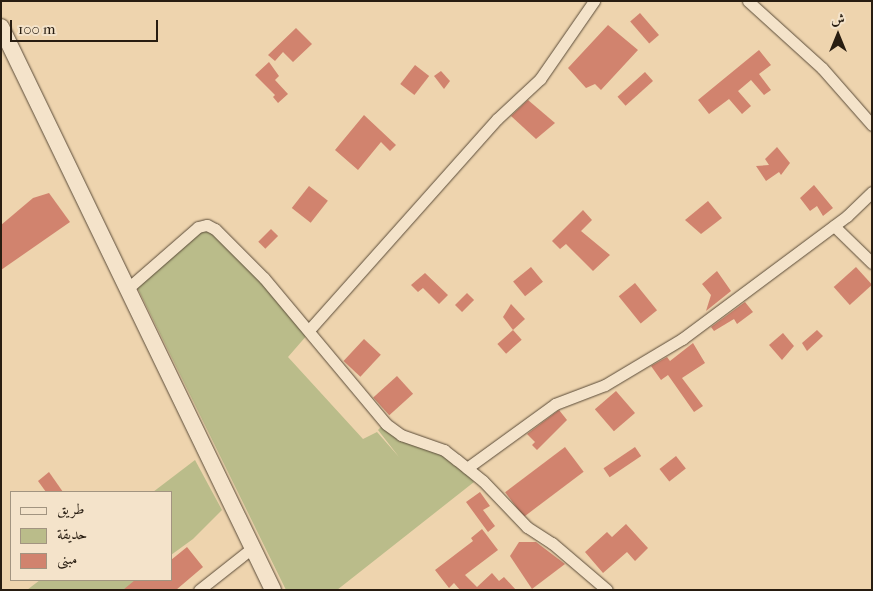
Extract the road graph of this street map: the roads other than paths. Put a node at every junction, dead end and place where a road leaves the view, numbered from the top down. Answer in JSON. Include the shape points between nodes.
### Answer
{"nodes":[{"id":1,"x":594,"y":1,"type":"edge"},
{"id":2,"x":748,"y":1,"type":"edge"},
{"id":3,"x":1,"y":27,"type":"edge"},
{"id":4,"x":872,"y":125,"type":"edge"},
{"id":5,"x":872,"y":192,"type":"edge"},
{"id":6,"x":834,"y":226,"type":"junction"},
{"id":7,"x":872,"y":263,"type":"edge"},
{"id":8,"x":127,"y":288,"type":"junction"},
{"id":9,"x":309,"y":330,"type":"junction"},
{"id":10,"x":467,"y":468,"type":"junction"},
{"id":11,"x":252,"y":548,"type":"junction"},
{"id":12,"x":198,"y":590,"type":"edge"},
{"id":13,"x":273,"y":590,"type":"edge"},
{"id":14,"x":606,"y":590,"type":"edge"}],
"edges":[{"from":1,"to":9,"type":"street","via":[[540,80],[497,119]]},
{"from":2,"to":4,"type":"street","via":[[822,68]]},
{"from":3,"to":8,"type":"street"},
{"from":5,"to":6,"type":"street"},
{"from":6,"to":7,"type":"street"},
{"from":6,"to":10,"type":"street","via":[[682,339],[605,385],[555,404]]},
{"from":8,"to":9,"type":"street","via":[[198,227],[207,225],[215,229],[264,278]]},
{"from":8,"to":11,"type":"street"},
{"from":9,"to":10,"type":"street","via":[[386,424],[401,435],[444,450]]},
{"from":10,"to":14,"type":"street","via":[[527,527],[552,543]]},
{"from":11,"to":12,"type":"street"},
{"from":11,"to":13,"type":"street"}]}
